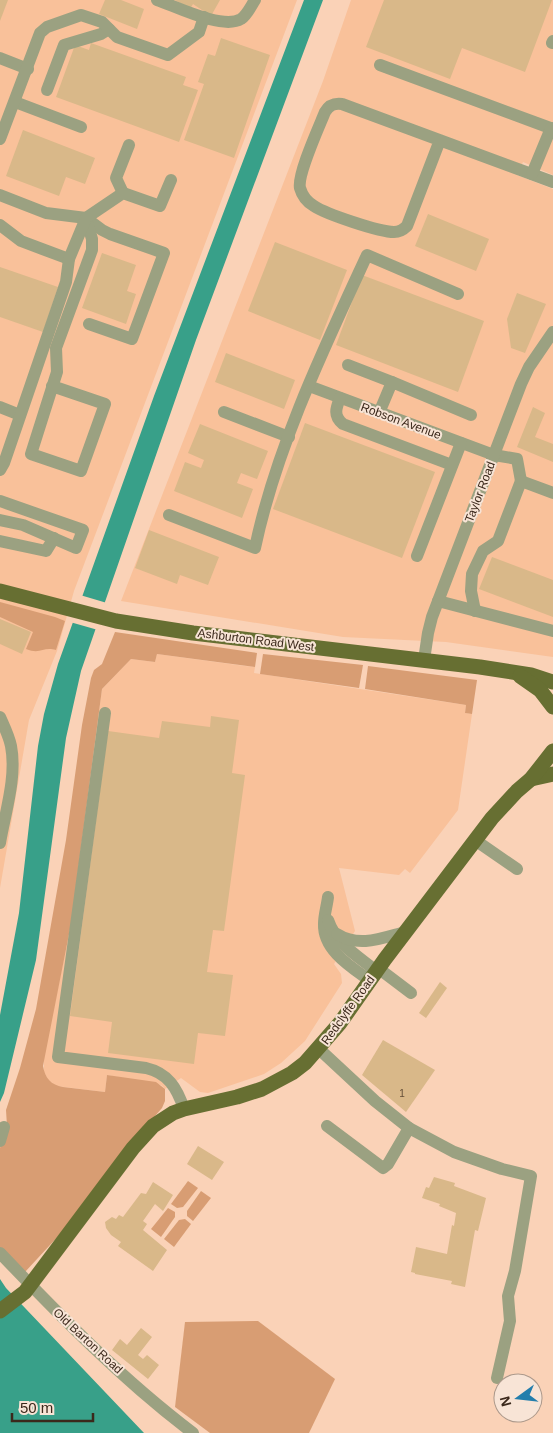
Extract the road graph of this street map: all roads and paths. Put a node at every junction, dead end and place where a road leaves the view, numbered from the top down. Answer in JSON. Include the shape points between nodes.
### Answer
{"nodes":[{"id":1,"x":158,"y":0,"type":"edge"},
{"id":2,"x":255,"y":0,"type":"edge"},
{"id":3,"x":204,"y":17,"type":"junction"},
{"id":4,"x":108,"y":29,"type":"junction"},
{"id":5,"x":0,"y":58,"type":"edge"},
{"id":6,"x":380,"y":65,"type":"dead end"},
{"id":7,"x":28,"y":69,"type":"junction"},
{"id":8,"x":47,"y":90,"type":"dead end"},
{"id":9,"x":15,"y":102,"type":"junction"},
{"id":10,"x":81,"y":127,"type":"dead end"},
{"id":11,"x":552,"y":128,"type":"edge"},
{"id":12,"x":0,"y":139,"type":"edge"},
{"id":13,"x":440,"y":140,"type":"junction"},
{"id":14,"x":129,"y":145,"type":"dead end"},
{"id":15,"x":532,"y":174,"type":"junction"},
{"id":16,"x":171,"y":180,"type":"dead end"},
{"id":17,"x":553,"y":182,"type":"edge"},
{"id":18,"x":123,"y":193,"type":"junction"},
{"id":19,"x":0,"y":195,"type":"edge"},
{"id":20,"x":86,"y":218,"type":"junction"},
{"id":21,"x":0,"y":225,"type":"edge"},
{"id":22,"x":69,"y":259,"type":"junction"},
{"id":23,"x":458,"y":294,"type":"dead end"},
{"id":24,"x":89,"y":324,"type":"dead end"},
{"id":25,"x":553,"y":332,"type":"edge"},
{"id":26,"x":348,"y":365,"type":"dead end"},
{"id":27,"x":392,"y":382,"type":"junction"},
{"id":28,"x":52,"y":386,"type":"junction"},
{"id":29,"x":309,"y":386,"type":"junction"},
{"id":30,"x":340,"y":398,"type":"junction"},
{"id":31,"x":0,"y":408,"type":"edge"},
{"id":32,"x":224,"y":412,"type":"dead end"},
{"id":33,"x":379,"y":413,"type":"junction"},
{"id":34,"x":20,"y":415,"type":"junction"},
{"id":35,"x":471,"y":415,"type":"dead end"},
{"id":36,"x":289,"y":437,"type":"junction"},
{"id":37,"x":461,"y":443,"type":"junction"},
{"id":38,"x":494,"y":455,"type":"junction"},
{"id":39,"x":452,"y":465,"type":"junction"},
{"id":40,"x":0,"y":470,"type":"edge"},
{"id":41,"x":521,"y":481,"type":"junction"},
{"id":42,"x":553,"y":493,"type":"edge"},
{"id":43,"x":0,"y":501,"type":"edge"},
{"id":44,"x":169,"y":515,"type":"dead end"},
{"id":45,"x":0,"y":520,"type":"edge"},
{"id":46,"x":54,"y":538,"type":"junction"},
{"id":47,"x":0,"y":541,"type":"edge"},
{"id":48,"x":417,"y":556,"type":"dead end"},
{"id":49,"x":0,"y":591,"type":"edge"},
{"id":50,"x":438,"y":601,"type":"junction"},
{"id":51,"x":475,"y":611,"type":"junction"},
{"id":52,"x":553,"y":631,"type":"edge"},
{"id":53,"x":424,"y":660,"type":"junction"},
{"id":54,"x":515,"y":672,"type":"junction"},
{"id":55,"x":553,"y":682,"type":"edge"},
{"id":56,"x":553,"y":707,"type":"edge"},
{"id":57,"x":105,"y":713,"type":"dead end"},
{"id":58,"x":0,"y":717,"type":"edge"},
{"id":59,"x":553,"y":751,"type":"edge"},
{"id":60,"x":553,"y":774,"type":"edge"},
{"id":61,"x":531,"y":779,"type":"junction"},
{"id":62,"x":475,"y":840,"type":"junction"},
{"id":63,"x":0,"y":843,"type":"edge"},
{"id":64,"x":517,"y":869,"type":"dead end"},
{"id":65,"x":328,"y":897,"type":"dead end"},
{"id":66,"x":326,"y":910,"type":"junction"},
{"id":67,"x":332,"y":929,"type":"junction"},
{"id":68,"x":405,"y":932,"type":"junction"},
{"id":69,"x":375,"y":973,"type":"junction"},
{"id":70,"x":411,"y":993,"type":"dead end"},
{"id":71,"x":319,"y":1049,"type":"junction"},
{"id":72,"x":184,"y":1109,"type":"junction"},
{"id":73,"x":327,"y":1126,"type":"dead end"},
{"id":74,"x":4,"y":1127,"type":"dead end"},
{"id":75,"x":409,"y":1128,"type":"junction"},
{"id":76,"x":0,"y":1141,"type":"edge"},
{"id":77,"x":0,"y":1254,"type":"edge"},
{"id":78,"x":27,"y":1289,"type":"junction"},
{"id":79,"x":0,"y":1311,"type":"edge"},
{"id":80,"x":498,"y":1373,"type":"edge"},
{"id":81,"x":193,"y":1433,"type":"edge"}],
"edges":[{"from":1,"to":3,"type":"street"},
{"from":2,"to":3,"type":"street","via":[[245,16],[233,22]]},
{"from":3,"to":4,"type":"street","via":[[199,32],[168,54],[117,37]]},
{"from":4,"to":7,"type":"street","via":[[102,22],[81,15],[47,26],[42,30]]},
{"from":4,"to":8,"type":"street","via":[[64,44]]},
{"from":5,"to":7,"type":"street"},
{"from":6,"to":11,"type":"street"},
{"from":7,"to":9,"type":"street"},
{"from":9,"to":10,"type":"street"},
{"from":9,"to":12,"type":"street"},
{"from":11,"to":15,"type":"street"},
{"from":13,"to":13,"type":"street","via":[[407,226],[401,231],[391,232],[362,225],[314,206],[303,195],[300,178],[325,112],[332,105],[342,104]]},
{"from":13,"to":15,"type":"street"},
{"from":14,"to":18,"type":"street","via":[[116,178]]},
{"from":15,"to":17,"type":"street"},
{"from":16,"to":18,"type":"street","via":[[160,206]]},
{"from":18,"to":20,"type":"street"},
{"from":19,"to":20,"type":"street","via":[[46,213]]},
{"from":20,"to":22,"type":"street"},
{"from":20,"to":24,"type":"street","via":[[110,234],[164,253],[132,339]]},
{"from":20,"to":28,"type":"street","via":[[92,250],[56,348],[57,372]]},
{"from":21,"to":22,"type":"street","via":[[21,241]]},
{"from":22,"to":34,"type":"street","via":[[66,282]]},
{"from":23,"to":29,"type":"street","via":[[367,255]]},
{"from":25,"to":38,"type":"street","name":"Taylor Road","via":[[529,367]]},
{"from":26,"to":27,"type":"street"},
{"from":27,"to":33,"type":"street"},
{"from":27,"to":35,"type":"street"},
{"from":28,"to":28,"type":"street","via":[[30,454],[81,471],[105,404]]},
{"from":29,"to":30,"type":"street","name":"Robson Avenue"},
{"from":29,"to":36,"type":"street"},
{"from":30,"to":33,"type":"street","name":"Robson Avenue"},
{"from":30,"to":39,"type":"street","via":[[335,411],[343,424]]},
{"from":31,"to":34,"type":"street"},
{"from":32,"to":36,"type":"street"},
{"from":33,"to":37,"type":"street","name":"Robson Avenue"},
{"from":34,"to":40,"type":"street"},
{"from":36,"to":44,"type":"street","via":[[269,492],[255,548]]},
{"from":37,"to":38,"type":"street","name":"Robson Avenue"},
{"from":37,"to":39,"type":"street"},
{"from":38,"to":41,"type":"street","name":"Robson Avenue","via":[[517,459]]},
{"from":38,"to":50,"type":"street","name":"Taylor Road"},
{"from":39,"to":48,"type":"street"},
{"from":41,"to":42,"type":"street"},
{"from":41,"to":51,"type":"street","via":[[498,540],[483,551],[472,574],[470,591]]},
{"from":43,"to":46,"type":"street","via":[[83,530],[76,548]]},
{"from":45,"to":46,"type":"street","via":[[23,525]]},
{"from":46,"to":47,"type":"street","via":[[46,551]]},
{"from":49,"to":53,"type":"main road","name":"Ashburton Road West","via":[[116,621]]},
{"from":50,"to":51,"type":"street"},
{"from":50,"to":53,"type":"street","name":"Taylor Road"},
{"from":51,"to":52,"type":"street"},
{"from":53,"to":54,"type":"main road","name":"Ashburton Road West"},
{"from":54,"to":55,"type":"main road","name":"Ashburton Road West"},
{"from":54,"to":56,"type":"main road","name":"Ashburton Road West","via":[[540,690]]},
{"from":57,"to":72,"type":"street","via":[[58,1057],[160,1072],[171,1082]]},
{"from":58,"to":63,"type":"street","via":[[8,735],[12,761]]},
{"from":59,"to":61,"type":"main road","name":"Redclyffe Road"},
{"from":60,"to":61,"type":"main road","name":"Redclyffe Road"},
{"from":61,"to":62,"type":"main road","name":"Redclyffe Road","via":[[505,803]]},
{"from":62,"to":64,"type":"street"},
{"from":62,"to":68,"type":"main road","name":"Redclyffe Road"},
{"from":65,"to":66,"type":"street"},
{"from":66,"to":67,"type":"street"},
{"from":66,"to":69,"type":"street","via":[[324,925],[332,947],[349,965]]},
{"from":67,"to":68,"type":"street","via":[[342,937],[360,942]]},
{"from":67,"to":69,"type":"street","via":[[340,941]]},
{"from":68,"to":69,"type":"main road","name":"Redclyffe Road"},
{"from":69,"to":70,"type":"street"},
{"from":69,"to":71,"type":"main road","name":"Redclyffe Road"},
{"from":71,"to":72,"type":"main road","name":"Redclyffe Road","via":[[276,1083],[237,1097]]},
{"from":71,"to":75,"type":"street"},
{"from":72,"to":78,"type":"main road","name":"Redclyffe Road","via":[[163,1119],[142,1138]]},
{"from":73,"to":75,"type":"street","via":[[383,1168]]},
{"from":74,"to":76,"type":"street"},
{"from":75,"to":80,"type":"street","via":[[454,1152],[531,1176],[508,1296],[510,1321]]},
{"from":77,"to":78,"type":"street","name":"Old Barton Road"},
{"from":78,"to":79,"type":"main road","name":"Redclyffe Road"},
{"from":78,"to":81,"type":"street","name":"Old Barton Road"}]}
